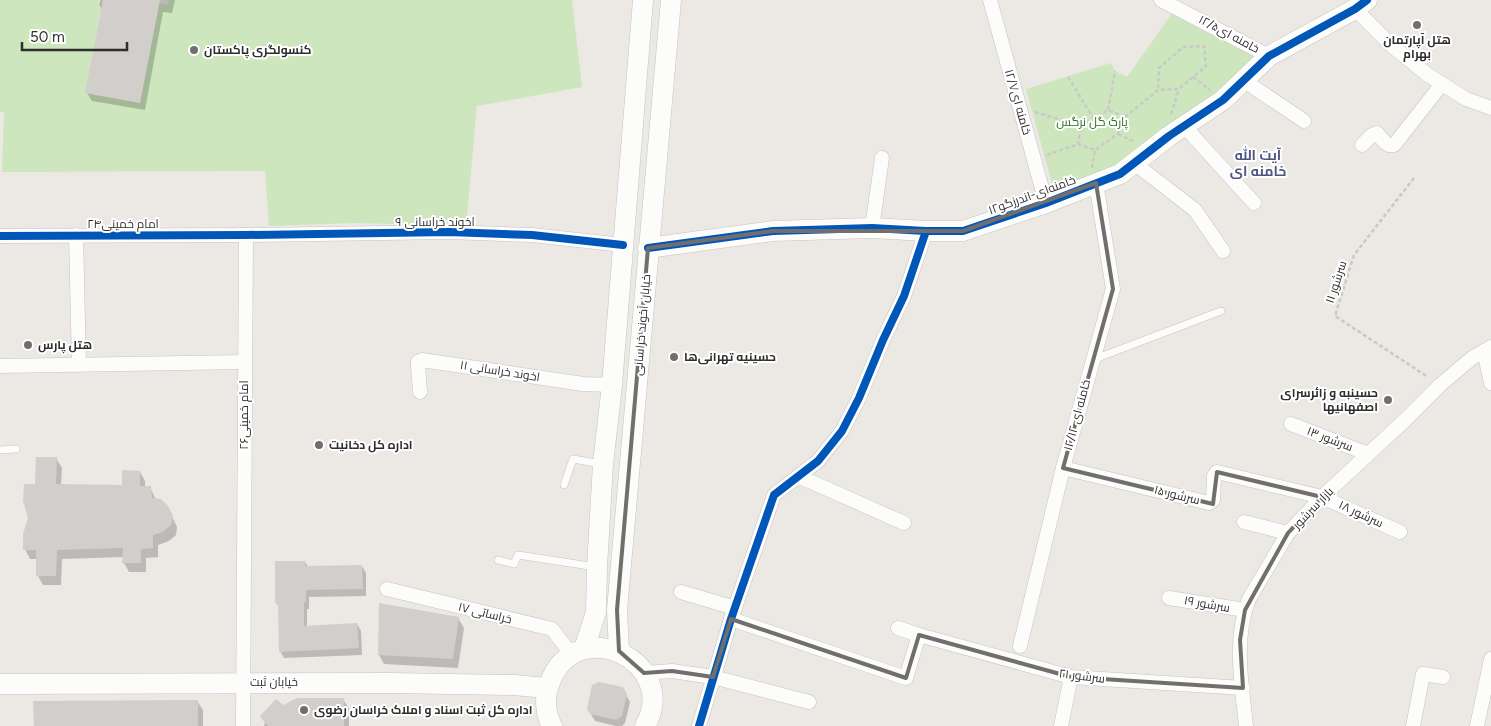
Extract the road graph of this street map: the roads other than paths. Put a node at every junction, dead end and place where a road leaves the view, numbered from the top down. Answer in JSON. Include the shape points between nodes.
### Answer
{"nodes":[{"id":1,"x":643,"y":0,"type":"edge"},
{"id":2,"x":671,"y":0,"type":"edge"},
{"id":3,"x":990,"y":0,"type":"edge"},
{"id":4,"x":1161,"y":0,"type":"edge"},
{"id":5,"x":1361,"y":4,"type":"edge"},
{"id":6,"x":1269,"y":56,"type":"junction"},
{"id":7,"x":1243,"y":80,"type":"junction"},
{"id":8,"x":1442,"y":84,"type":"junction"},
{"id":9,"x":1491,"y":108,"type":"edge"},
{"id":10,"x":1304,"y":121,"type":"dead end"},
{"id":11,"x":1184,"y":126,"type":"junction"},
{"id":12,"x":1362,"y":145,"type":"dead end"},
{"id":13,"x":882,"y":158,"type":"dead end"},
{"id":14,"x":1134,"y":163,"type":"junction"},
{"id":15,"x":1096,"y":183,"type":"junction"},
{"id":16,"x":1046,"y":203,"type":"junction"},
{"id":17,"x":1254,"y":203,"type":"dead end"},
{"id":18,"x":872,"y":228,"type":"junction"},
{"id":19,"x":926,"y":232,"type":"junction"},
{"id":20,"x":76,"y":235,"type":"junction"},
{"id":21,"x":246,"y":235,"type":"junction"},
{"id":22,"x":0,"y":236,"type":"edge"},
{"id":23,"x":623,"y":245,"type":"junction"},
{"id":24,"x":648,"y":248,"type":"junction"},
{"id":25,"x":1223,"y":251,"type":"dead end"},
{"id":26,"x":1222,"y":311,"type":"dead end"},
{"id":27,"x":1487,"y":349,"type":"edge"},
{"id":28,"x":1092,"y":360,"type":"junction"},
{"id":29,"x":245,"y":362,"type":"junction"},
{"id":30,"x":79,"y":365,"type":"junction"},
{"id":31,"x":0,"y":366,"type":"edge"},
{"id":32,"x":1491,"y":383,"type":"edge"},
{"id":33,"x":612,"y":385,"type":"junction"},
{"id":34,"x":420,"y":392,"type":"dead end"},
{"id":35,"x":1292,"y":424,"type":"dead end"},
{"id":36,"x":16,"y":449,"type":"dead end"},
{"id":37,"x":0,"y":450,"type":"edge"},
{"id":38,"x":1368,"y":454,"type":"junction"},
{"id":39,"x":603,"y":464,"type":"junction"},
{"id":40,"x":1063,"y":468,"type":"junction"},
{"id":41,"x":798,"y":476,"type":"junction"},
{"id":42,"x":564,"y":485,"type":"dead end"},
{"id":43,"x":1322,"y":497,"type":"junction"},
{"id":44,"x":1244,"y":522,"type":"dead end"},
{"id":45,"x":904,"y":523,"type":"dead end"},
{"id":46,"x":1400,"y":532,"type":"dead end"},
{"id":47,"x":1288,"y":533,"type":"junction"},
{"id":48,"x":498,"y":560,"type":"dead end"},
{"id":49,"x":597,"y":567,"type":"junction"},
{"id":50,"x":387,"y":589,"type":"dead end"},
{"id":51,"x":681,"y":592,"type":"dead end"},
{"id":52,"x":1169,"y":598,"type":"dead end"},
{"id":53,"x":1245,"y":610,"type":"junction"},
{"id":54,"x":733,"y":613,"type":"junction"},
{"id":55,"x":898,"y":628,"type":"dead end"},
{"id":56,"x":919,"y":635,"type":"junction"},
{"id":57,"x":1020,"y":646,"type":"dead end"},
{"id":58,"x":619,"y":651,"type":"junction"},
{"id":59,"x":578,"y":652,"type":"junction"},
{"id":60,"x":1491,"y":659,"type":"edge"},
{"id":61,"x":644,"y":673,"type":"junction"},
{"id":62,"x":713,"y":677,"type":"junction"},
{"id":63,"x":1071,"y":677,"type":"junction"},
{"id":64,"x":1443,"y":677,"type":"dead end"},
{"id":65,"x":244,"y":682,"type":"junction"},
{"id":66,"x":0,"y":684,"type":"edge"},
{"id":67,"x":547,"y":688,"type":"junction"},
{"id":68,"x":1243,"y":688,"type":"junction"},
{"id":69,"x":809,"y":702,"type":"dead end"},
{"id":70,"x":244,"y":726,"type":"edge"},
{"id":71,"x":552,"y":726,"type":"edge"},
{"id":72,"x":645,"y":726,"type":"edge"},
{"id":73,"x":699,"y":726,"type":"edge"},
{"id":74,"x":1062,"y":726,"type":"edge"},
{"id":75,"x":1246,"y":726,"type":"edge"},
{"id":76,"x":1413,"y":726,"type":"edge"},
{"id":77,"x":1478,"y":726,"type":"edge"}],
"edges":[{"from":1,"to":23,"type":"main road","name":"خیابان آخوند خراسانی"},
{"from":2,"to":24,"type":"main road","name":"خیابان آخوند خراسانی"},
{"from":3,"to":16,"type":"street","name":"خامنه ای۱۲/۷"},
{"from":4,"to":6,"type":"street","name":"خامنه ای۱۲/۵"},
{"from":5,"to":6,"type":"main road","name":"خامنه‌ای-اندرزگو۱۲"},
{"from":5,"to":8,"type":"street","via":[[1392,46]]},
{"from":6,"to":7,"type":"main road","name":"خامنه‌ای-اندرزگو۱۲"},
{"from":7,"to":10,"type":"street"},
{"from":7,"to":11,"type":"main road","name":"خامنه‌ای-اندرزگو۱۲","via":[[1223,100]]},
{"from":8,"to":9,"type":"street","via":[[1466,100]]},
{"from":8,"to":12,"type":"street","via":[[1394,145],[1386,144],[1377,133]]},
{"from":11,"to":14,"type":"main road","name":"خامنه‌ای-اندرزگو۱۲"},
{"from":11,"to":17,"type":"street"},
{"from":13,"to":18,"type":"street"},
{"from":14,"to":15,"type":"main road","name":"خامنه‌ای-اندرزگو۱۲","via":[[1120,174]]},
{"from":14,"to":25,"type":"street","via":[[1195,210]]},
{"from":15,"to":16,"type":"main road","name":"خامنه‌ای-اندرزگو۱۲"},
{"from":15,"to":28,"type":"street","name":"خامنه ای ۱۲/۱۲","via":[[1113,289]]},
{"from":16,"to":19,"type":"main road","name":"خامنه‌ای-اندرزگو۱۲","via":[[963,231]]},
{"from":18,"to":19,"type":"main road","name":"خامنه‌ای-اندرزگو۱۲"},
{"from":18,"to":24,"type":"main road","name":"خامنه‌ای-اندرزگو۱۲","via":[[772,231]]},
{"from":19,"to":41,"type":"street","via":[[904,296],[842,431],[818,461]]},
{"from":20,"to":21,"type":"street","name":"امام خمینی۲۴"},
{"from":20,"to":22,"type":"street","name":"امام خمینی۲۴"},
{"from":20,"to":30,"type":"street"},
{"from":21,"to":23,"type":"street","name":"اخوند خراسانی ۹","via":[[449,232],[532,235]]},
{"from":21,"to":29,"type":"street"},
{"from":23,"to":33,"type":"main road","name":"خیابان آخوند خراسانی"},
{"from":24,"to":58,"type":"main road","name":"خیابان آخوند خراسانی","via":[[617,610]]},
{"from":26,"to":28,"type":"lane"},
{"from":27,"to":32,"type":"street"},
{"from":27,"to":38,"type":"street","name":"بازار سرشور","via":[[1440,385]]},
{"from":28,"to":40,"type":"street","name":"خامنه ای ۱۲/۱۲"},
{"from":29,"to":30,"type":"street","name":"امام خمینی۲۶"},
{"from":29,"to":65,"type":"street","name":"امام خمینی۲۶"},
{"from":30,"to":31,"type":"street","name":"امام خمینی۲۶"},
{"from":33,"to":34,"type":"street","name":"اخوند خراسانی ۱۱","via":[[583,384],[422,360],[418,362]]},
{"from":33,"to":39,"type":"main road","name":"خیابان آخوند خراسانی"},
{"from":35,"to":38,"type":"street","name":"سرشور ۱۳"},
{"from":36,"to":37,"type":"lane"},
{"from":38,"to":43,"type":"street","name":"بازار سرشور"},
{"from":39,"to":42,"type":"lane","via":[[573,459]]},
{"from":39,"to":49,"type":"main road","name":"خیابان آخوند خراسانی"},
{"from":40,"to":43,"type":"street","name":"سرشور ۱۵","via":[[1209,503],[1213,500],[1217,472]]},
{"from":40,"to":57,"type":"street","name":"خامنه ای ۱۲/۱۲"},
{"from":41,"to":45,"type":"street"},
{"from":41,"to":54,"type":"street","via":[[774,494]]},
{"from":43,"to":46,"type":"street","name":"سرشور ۱۸"},
{"from":43,"to":47,"type":"street","name":"بازار سرشور"},
{"from":44,"to":47,"type":"street"},
{"from":47,"to":53,"type":"street","name":"بازار سرشور"},
{"from":48,"to":49,"type":"lane","via":[[514,564],[518,555]]},
{"from":49,"to":59,"type":"main road","name":"خیابان آخوند خراسانی","via":[[596,612]]},
{"from":50,"to":59,"type":"street","name":"خراساتی ۱۷","via":[[552,629]]},
{"from":51,"to":54,"type":"street"},
{"from":52,"to":53,"type":"street","name":"سرشور ۱۹"},
{"from":53,"to":68,"type":"street","name":"بازار سرشور","via":[[1240,640]]},
{"from":54,"to":56,"type":"street","via":[[906,678]]},
{"from":54,"to":62,"type":"street"},
{"from":55,"to":56,"type":"street","name":"سرشور ۲۱"},
{"from":56,"to":63,"type":"street","name":"سرشور ۲۱"},
{"from":58,"to":59,"type":"main road","via":[[602,648]]},
{"from":58,"to":61,"type":"main road"},
{"from":59,"to":67,"type":"main road","via":[[561,663]]},
{"from":60,"to":77,"type":"street"},
{"from":61,"to":62,"type":"street","via":[[672,671]]},
{"from":61,"to":72,"type":"main road","via":[[652,704]]},
{"from":62,"to":69,"type":"street"},
{"from":62,"to":73,"type":"street"},
{"from":63,"to":68,"type":"street","name":"سرشور ۲۱"},
{"from":63,"to":74,"type":"street"},
{"from":64,"to":76,"type":"street","via":[[1422,674]]},
{"from":65,"to":66,"type":"main road","name":"خیابان ثبت"},
{"from":65,"to":67,"type":"main road","name":"خیابان ثبت"},
{"from":65,"to":70,"type":"street","name":"امام خمینی۲۶"},
{"from":67,"to":71,"type":"main road","via":[[546,704]]},
{"from":68,"to":75,"type":"street","name":"بازار سرشور"}]}
